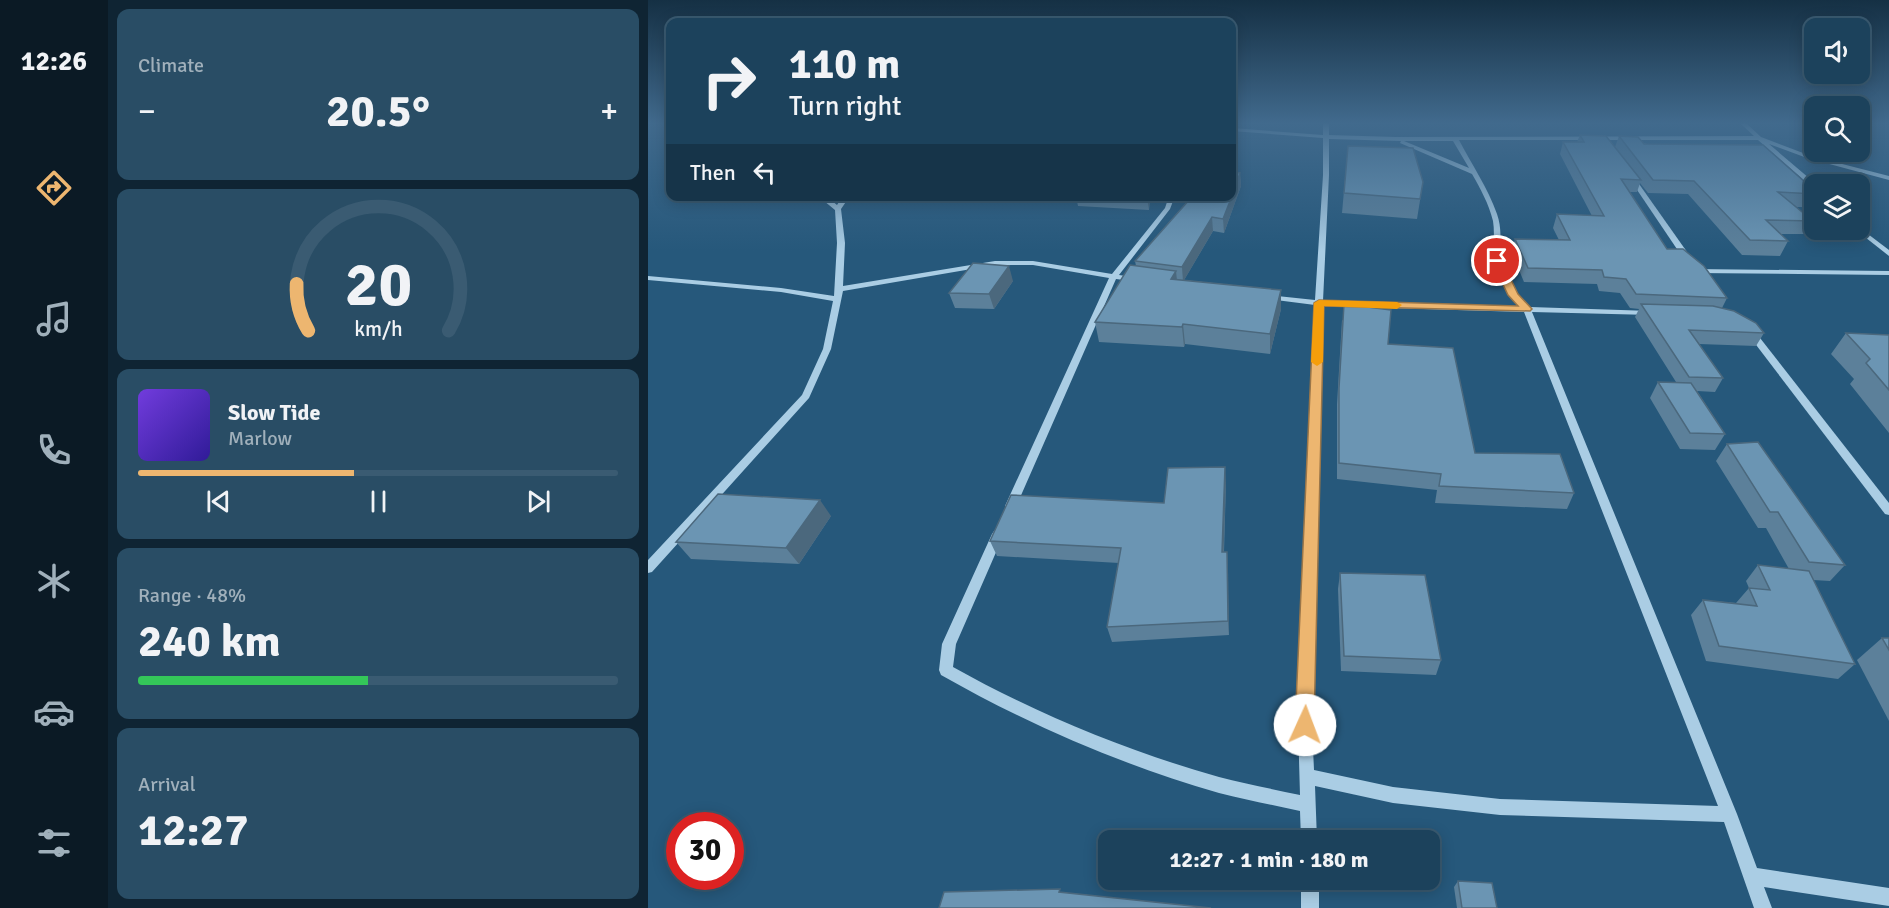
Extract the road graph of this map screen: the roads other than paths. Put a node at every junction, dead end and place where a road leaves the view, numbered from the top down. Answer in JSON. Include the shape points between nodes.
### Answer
{"nodes":[{"id":1,"x":1325,"y":165,"type":"edge"},
{"id":2,"x":1457,"y":165,"type":"edge"},
{"id":3,"x":1469,"y":165,"type":"edge"},
{"id":4,"x":1790,"y":165,"type":"edge"},
{"id":5,"x":1843,"y":165,"type":"edge"},
{"id":6,"x":1626,"y":171,"type":"edge"},
{"id":7,"x":1472,"y":172,"type":"junction"},
{"id":8,"x":1804,"y":177,"type":"edge"},
{"id":9,"x":1889,"y":178,"type":"edge"},
{"id":10,"x":828,"y":201,"type":"edge"},
{"id":11,"x":844,"y":201,"type":"edge"},
{"id":12,"x":1170,"y":201,"type":"edge"},
{"id":13,"x":838,"y":209,"type":"junction"},
{"id":14,"x":1870,"y":239,"type":"edge"},
{"id":15,"x":1889,"y":254,"type":"edge"},
{"id":16,"x":1696,"y":271,"type":"junction"},
{"id":17,"x":1889,"y":273,"type":"edge"},
{"id":18,"x":1114,"y":276,"type":"junction"},
{"id":19,"x":648,"y":278,"type":"edge"},
{"id":20,"x":1702,"y":279,"type":"edge"},
{"id":21,"x":1147,"y":282,"type":"edge"},
{"id":22,"x":838,"y":294,"type":"junction"},
{"id":23,"x":1262,"y":296,"type":"edge"},
{"id":24,"x":1319,"y":303,"type":"junction"},
{"id":25,"x":1527,"y":309,"type":"junction"},
{"id":26,"x":1658,"y":313,"type":"edge"},
{"id":27,"x":1738,"y":325,"type":"edge"},
{"id":28,"x":1889,"y":511,"type":"edge"},
{"id":29,"x":648,"y":568,"type":"edge"},
{"id":30,"x":1307,"y":776,"type":"junction"},
{"id":31,"x":1309,"y":805,"type":"junction"},
{"id":32,"x":1729,"y":814,"type":"junction"},
{"id":33,"x":1310,"y":830,"type":"edge"},
{"id":34,"x":1751,"y":876,"type":"junction"},
{"id":35,"x":1310,"y":890,"type":"edge"},
{"id":36,"x":1889,"y":897,"type":"edge"},
{"id":37,"x":1310,"y":908,"type":"edge"},
{"id":38,"x":1763,"y":908,"type":"edge"}],
"edges":[{"from":1,"to":24,"type":"street"},
{"from":2,"to":7,"type":"street"},
{"from":3,"to":7,"type":"street"},
{"from":4,"to":8,"type":"street"},
{"from":5,"to":9,"type":"street"},
{"from":6,"to":16,"type":"street"},
{"from":7,"to":25,"type":"street","via":[[1495,218],[1500,270],[1513,295]]},
{"from":10,"to":13,"type":"street"},
{"from":11,"to":13,"type":"street"},
{"from":12,"to":18,"type":"street"},
{"from":13,"to":22,"type":"street"},
{"from":14,"to":15,"type":"street"},
{"from":16,"to":17,"type":"street"},
{"from":16,"to":20,"type":"street"},
{"from":18,"to":21,"type":"street"},
{"from":18,"to":22,"type":"street","via":[[1033,263],[995,262]]},
{"from":18,"to":31,"type":"street","via":[[949,644],[946,670],[1023,710],[1135,757],[1221,785]]},
{"from":19,"to":22,"type":"street"},
{"from":22,"to":29,"type":"street","via":[[827,349],[806,396]]},
{"from":23,"to":24,"type":"street"},
{"from":24,"to":25,"type":"street"},
{"from":24,"to":30,"type":"street","via":[[1305,725]]},
{"from":25,"to":26,"type":"street"},
{"from":25,"to":32,"type":"street"},
{"from":27,"to":28,"type":"street","via":[[1753,333]]},
{"from":30,"to":31,"type":"street"},
{"from":30,"to":32,"type":"street","via":[[1393,795],[1500,807]]},
{"from":31,"to":33,"type":"street"},
{"from":32,"to":34,"type":"street"},
{"from":34,"to":36,"type":"street"},
{"from":34,"to":38,"type":"street"},
{"from":35,"to":37,"type":"street"}]}
